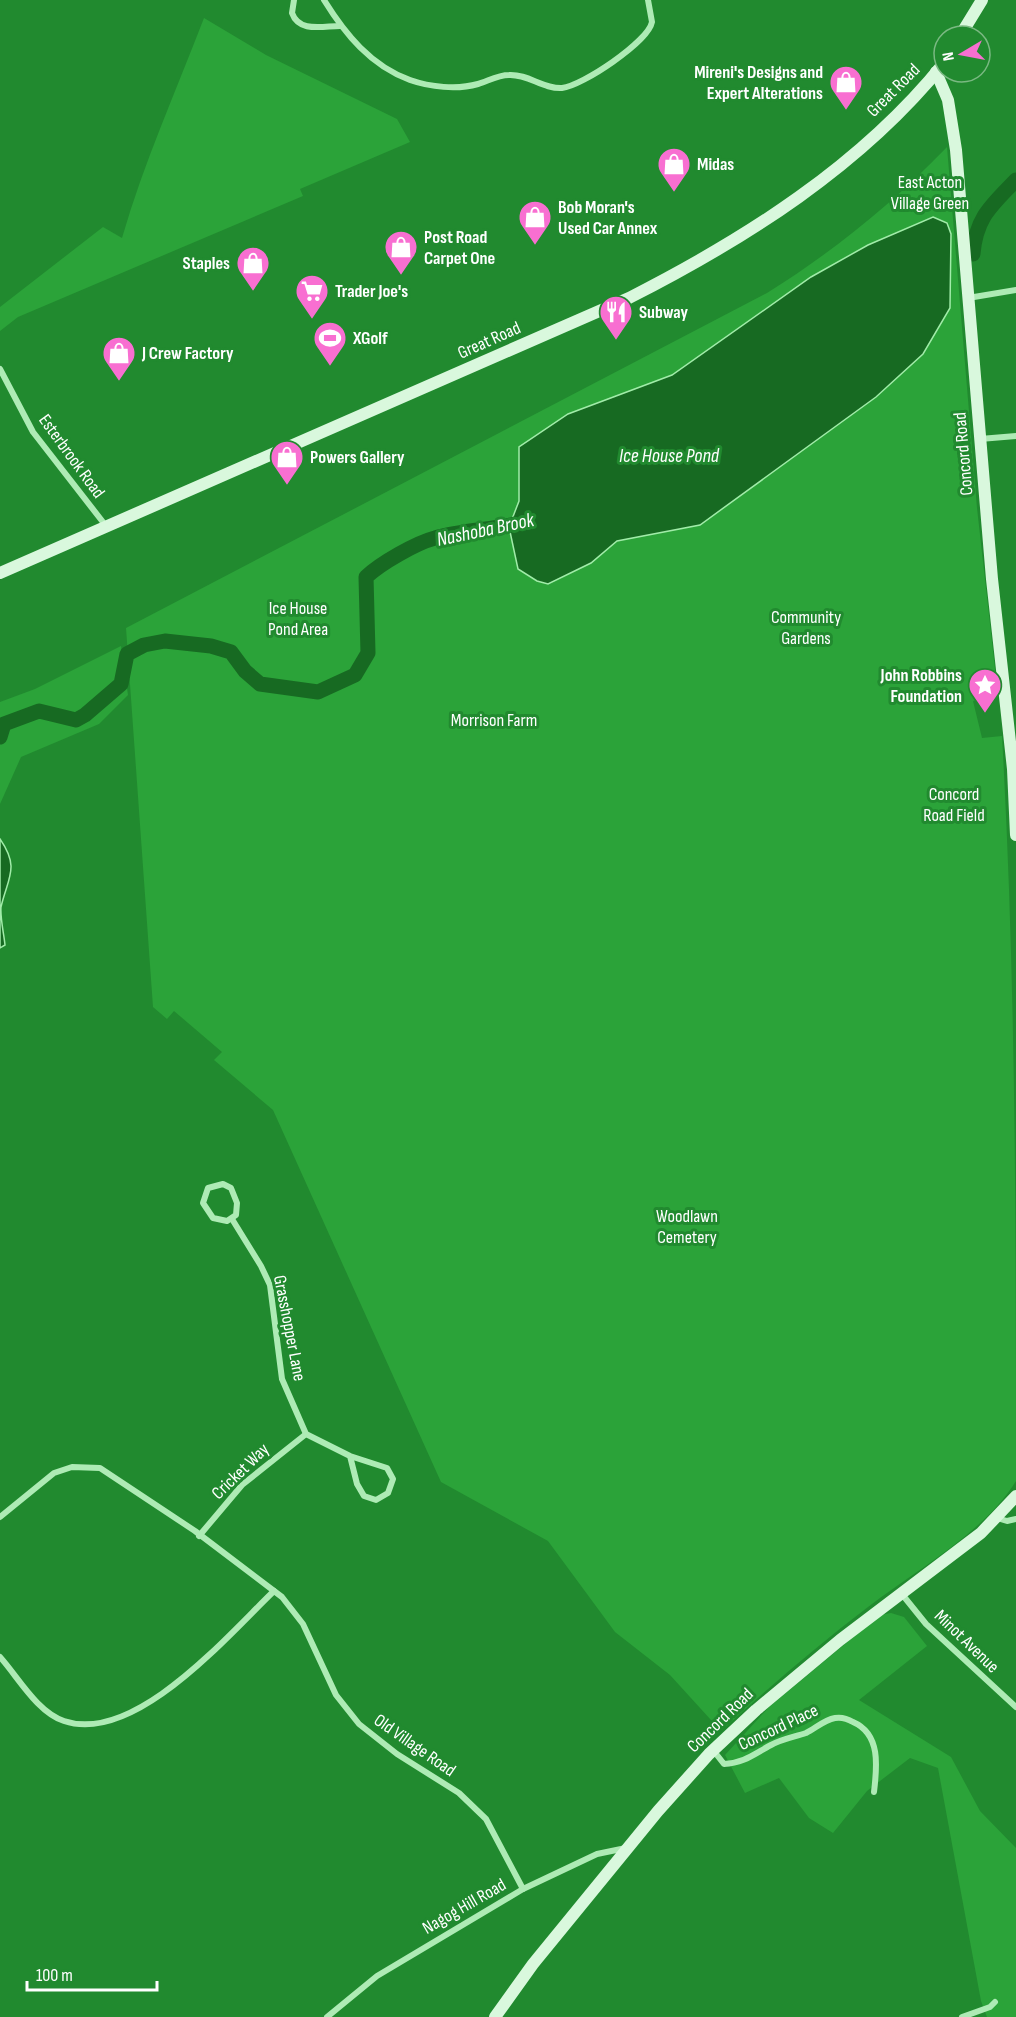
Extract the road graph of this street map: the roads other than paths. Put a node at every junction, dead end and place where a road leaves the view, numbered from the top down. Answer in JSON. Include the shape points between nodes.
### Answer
{"nodes":[{"id":1,"x":294,"y":0,"type":"edge"},
{"id":2,"x":324,"y":0,"type":"edge"},
{"id":3,"x":648,"y":0,"type":"edge"},
{"id":4,"x":982,"y":0,"type":"edge"},
{"id":5,"x":967,"y":24,"type":"edge"},
{"id":6,"x":340,"y":26,"type":"junction"},
{"id":7,"x":932,"y":75,"type":"edge"},
{"id":8,"x":944,"y":84,"type":"edge"},
{"id":9,"x":1016,"y":290,"type":"edge"},
{"id":10,"x":968,"y":298,"type":"junction"},
{"id":11,"x":0,"y":369,"type":"edge"},
{"id":12,"x":1016,"y":436,"type":"edge"},
{"id":13,"x":979,"y":440,"type":"junction"},
{"id":14,"x":106,"y":526,"type":"junction"},
{"id":15,"x":0,"y":573,"type":"edge"},
{"id":16,"x":1016,"y":835,"type":"edge"},
{"id":17,"x":232,"y":1220,"type":"junction"},
{"id":18,"x":306,"y":1434,"type":"junction"},
{"id":19,"x":350,"y":1456,"type":"junction"},
{"id":20,"x":1016,"y":1496,"type":"edge"},
{"id":21,"x":0,"y":1518,"type":"edge"},
{"id":22,"x":997,"y":1518,"type":"junction"},
{"id":23,"x":1016,"y":1519,"type":"edge"},
{"id":24,"x":199,"y":1536,"type":"junction"},
{"id":25,"x":274,"y":1591,"type":"junction"},
{"id":26,"x":901,"y":1593,"type":"junction"},
{"id":27,"x":0,"y":1656,"type":"edge"},
{"id":28,"x":1016,"y":1707,"type":"edge"},
{"id":29,"x":713,"y":1750,"type":"junction"},
{"id":30,"x":874,"y":1792,"type":"dead end"},
{"id":31,"x":629,"y":1847,"type":"junction"},
{"id":32,"x":523,"y":1889,"type":"junction"},
{"id":33,"x":995,"y":2002,"type":"dead end"},
{"id":34,"x":327,"y":2017,"type":"edge"},
{"id":35,"x":495,"y":2017,"type":"edge"},
{"id":36,"x":962,"y":2017,"type":"edge"}],
"edges":[{"from":1,"to":6,"type":"street","via":[[293,16],[302,26]]},
{"from":2,"to":6,"type":"street"},
{"from":3,"to":6,"type":"street","via":[[652,26],[634,47],[576,84],[563,88],[511,75],[465,86],[422,83],[381,65]]},
{"from":4,"to":5,"type":"street"},
{"from":7,"to":14,"type":"street","name":"Great Road","via":[[832,172],[764,221],[684,270]]},
{"from":8,"to":10,"type":"street","name":"Concord Road","via":[[954,133]]},
{"from":9,"to":10,"type":"street"},
{"from":10,"to":13,"type":"street","name":"Concord Road"},
{"from":11,"to":14,"type":"street","name":"Esterbrook Road","via":[[33,432]]},
{"from":12,"to":13,"type":"street"},
{"from":13,"to":16,"type":"street","name":"Concord Road","via":[[1013,769]]},
{"from":14,"to":15,"type":"street","name":"Great Road"},
{"from":17,"to":17,"type":"street","via":[[216,1220],[205,1208],[204,1195],[211,1186],[223,1184],[231,1188],[238,1207]]},
{"from":17,"to":18,"type":"street","name":"Grasshopper Lane","via":[[270,1285],[282,1379]]},
{"from":18,"to":19,"type":"street"},
{"from":18,"to":24,"type":"street","name":"Cricket Way","via":[[242,1485]]},
{"from":19,"to":19,"type":"street","via":[[364,1496],[376,1500],[388,1493],[393,1479],[387,1468]]},
{"from":20,"to":22,"type":"street","name":"Concord Road"},
{"from":21,"to":24,"type":"street","name":"Old Village Road","via":[[54,1473],[72,1467],[100,1468]]},
{"from":22,"to":23,"type":"street"},
{"from":22,"to":26,"type":"street","name":"Concord Road"},
{"from":24,"to":25,"type":"street","name":"Old Village Road"},
{"from":25,"to":27,"type":"street","via":[[165,1693],[111,1720],[85,1725],[63,1721],[41,1707]]},
{"from":25,"to":32,"type":"street","name":"Old Village Road","via":[[303,1624],[332,1687],[353,1717],[377,1739],[453,1789],[476,1809],[494,1831]]},
{"from":26,"to":28,"type":"street","name":"Minot Avenue","via":[[926,1624]]},
{"from":26,"to":29,"type":"street","name":"Concord Road","via":[[756,1710]]},
{"from":29,"to":30,"type":"street","name":"Concord Place","via":[[724,1764],[741,1762],[769,1745],[826,1721],[846,1719],[863,1727],[874,1745]]},
{"from":29,"to":31,"type":"street","name":"Concord Road"},
{"from":31,"to":32,"type":"street","name":"Nagog Hill Road","via":[[597,1854]]},
{"from":31,"to":35,"type":"street","name":"Concord Road"},
{"from":32,"to":34,"type":"street","name":"Nagog Hill Road","via":[[378,1976]]},
{"from":33,"to":36,"type":"street"}]}
